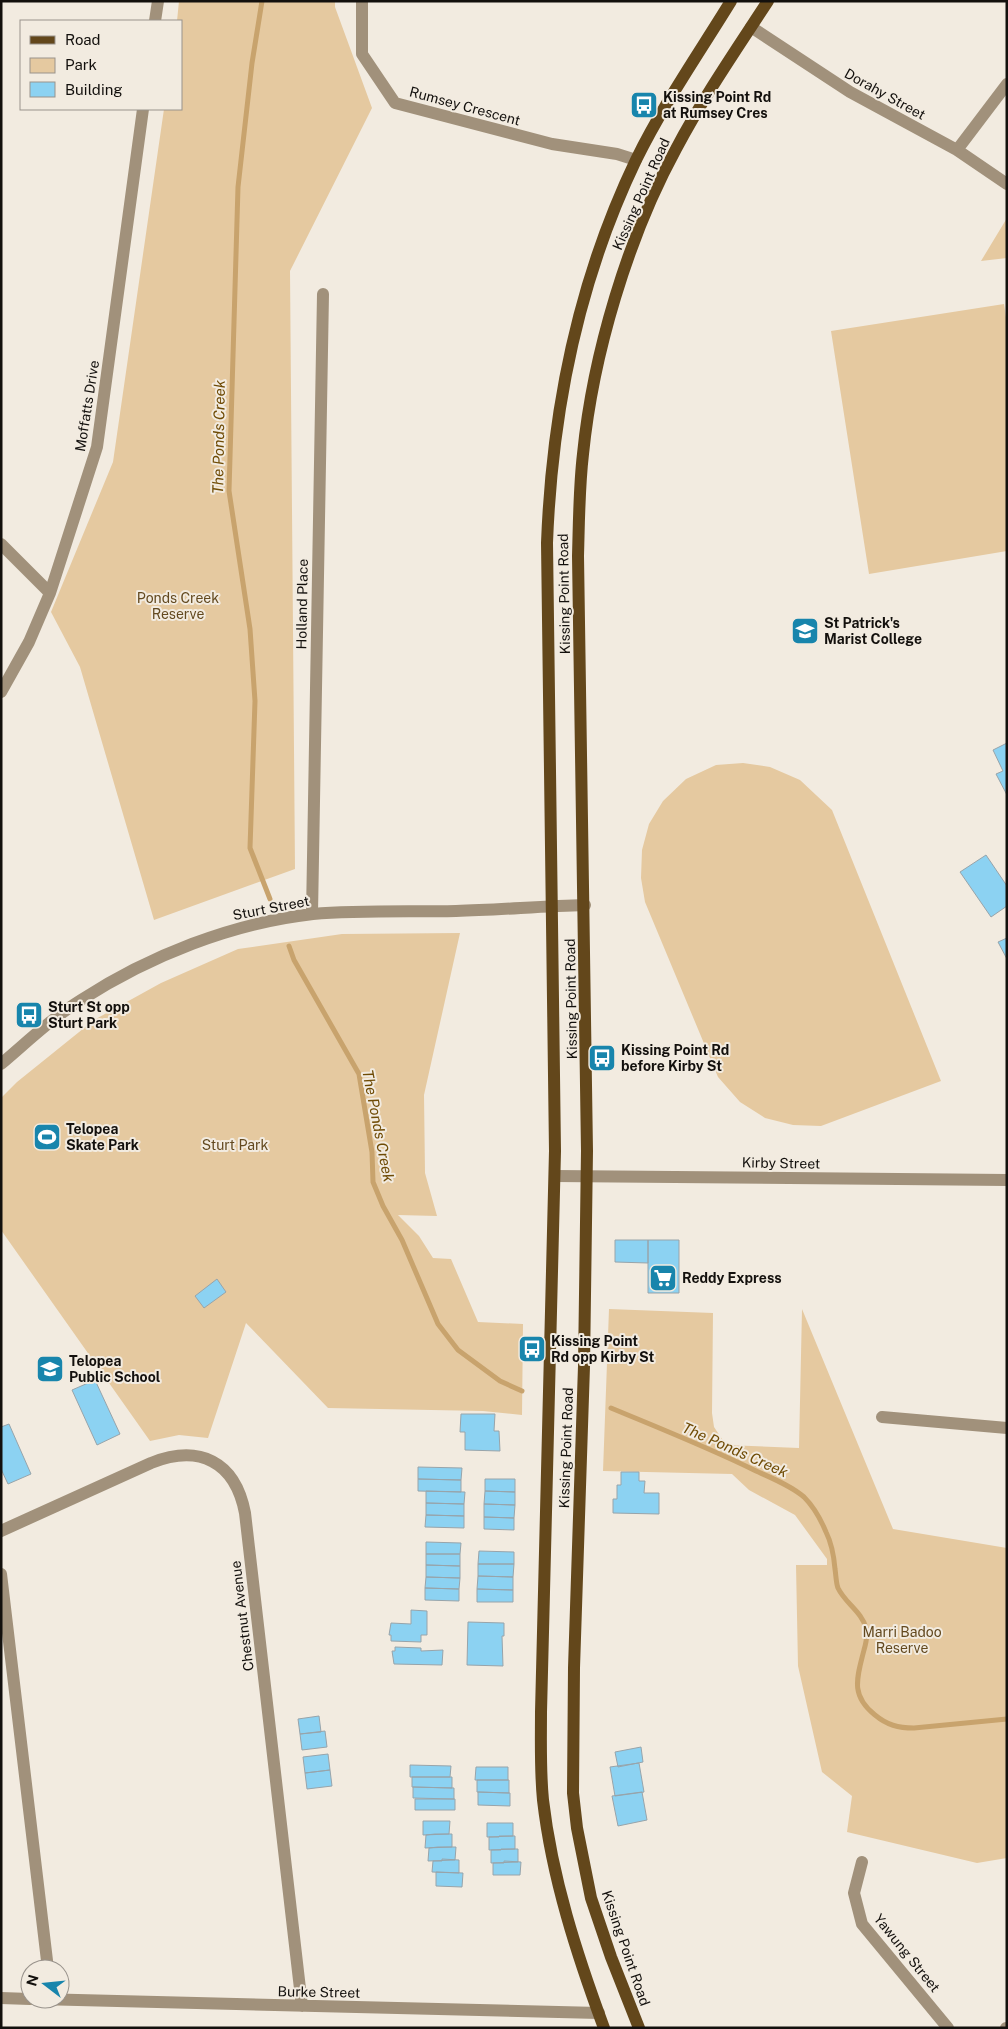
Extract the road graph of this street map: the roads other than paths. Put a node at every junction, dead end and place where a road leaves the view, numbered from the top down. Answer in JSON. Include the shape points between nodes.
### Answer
{"nodes":[{"id":1,"x":158,"y":1,"type":"edge"},
{"id":2,"x":362,"y":1,"type":"edge"},
{"id":3,"x":732,"y":1,"type":"edge"},
{"id":4,"x":768,"y":1,"type":"edge"},
{"id":5,"x":155,"y":20,"type":"edge"},
{"id":6,"x":751,"y":27,"type":"junction"},
{"id":7,"x":1007,"y":84,"type":"edge"},
{"id":8,"x":143,"y":110,"type":"edge"},
{"id":9,"x":957,"y":150,"type":"junction"},
{"id":10,"x":636,"y":160,"type":"junction"},
{"id":11,"x":1007,"y":184,"type":"edge"},
{"id":12,"x":322,"y":294,"type":"dead end"},
{"id":13,"x":1,"y":544,"type":"edge"},
{"id":14,"x":50,"y":593,"type":"junction"},
{"id":15,"x":1,"y":692,"type":"edge"},
{"id":16,"x":585,"y":905,"type":"junction"},
{"id":17,"x":551,"y":906,"type":"junction"},
{"id":18,"x":312,"y":914,"type":"junction"},
{"id":19,"x":1,"y":1064,"type":"edge"},
{"id":20,"x":586,"y":1175,"type":"junction"},
{"id":21,"x":554,"y":1176,"type":"junction"},
{"id":22,"x":1007,"y":1180,"type":"edge"},
{"id":23,"x":882,"y":1417,"type":"dead end"},
{"id":24,"x":1007,"y":1428,"type":"edge"},
{"id":25,"x":1,"y":1531,"type":"edge"},
{"id":26,"x":1,"y":1574,"type":"edge"},
{"id":27,"x":862,"y":1862,"type":"dead end"},
{"id":28,"x":47,"y":1959,"type":"edge"},
{"id":29,"x":1,"y":1998,"type":"edge"},
{"id":30,"x":20,"y":1999,"type":"edge"},
{"id":31,"x":70,"y":2000,"type":"edge"},
{"id":32,"x":302,"y":2006,"type":"junction"},
{"id":33,"x":599,"y":2014,"type":"junction"},
{"id":34,"x":604,"y":2028,"type":"edge"},
{"id":35,"x":638,"y":2028,"type":"edge"},
{"id":36,"x":948,"y":2028,"type":"edge"}],
"edges":[{"from":1,"to":5,"type":"street"},
{"from":2,"to":10,"type":"street","name":"Rumsey Crescent","via":[[362,54],[396,103],[552,144]]},
{"from":3,"to":10,"type":"main road","name":"Kissing Point Road","via":[[672,94]]},
{"from":4,"to":6,"type":"main road","name":"Kissing Point Road"},
{"from":6,"to":9,"type":"street","name":"Dorahy Street","via":[[850,92]]},
{"from":6,"to":16,"type":"main road","name":"Kissing Point Road","via":[[675,150],[644,218],[614,305],[589,412],[579,494],[578,556]]},
{"from":7,"to":9,"type":"street"},
{"from":8,"to":14,"type":"street","name":"Moffatts Drive","via":[[97,448]]},
{"from":9,"to":11,"type":"street","name":"Dorahy Street"},
{"from":10,"to":17,"type":"main road","name":"Kissing Point Road","via":[[588,283],[564,380],[553,449],[547,544]]},
{"from":12,"to":18,"type":"street","name":"Holland Place"},
{"from":13,"to":14,"type":"street"},
{"from":14,"to":15,"type":"street","name":"Moffatts Drive","via":[[29,642]]},
{"from":16,"to":17,"type":"street","name":"Sturt Street"},
{"from":16,"to":20,"type":"main road","name":"Kissing Point Road"},
{"from":17,"to":18,"type":"street","name":"Sturt Street"},
{"from":17,"to":21,"type":"main road","name":"Kissing Point Road"},
{"from":18,"to":19,"type":"street","name":"Sturt Street","via":[[225,933],[150,962],[80,1001]]},
{"from":20,"to":21,"type":"street","name":"Kirby Street"},
{"from":20,"to":22,"type":"street","name":"Kirby Street"},
{"from":20,"to":35,"type":"main road","name":"Kissing Point Road","via":[[573,1793],[576,1828],[591,1898]]},
{"from":21,"to":33,"type":"main road","name":"Kissing Point Road","via":[[541,1766],[554,1866],[568,1922]]},
{"from":23,"to":24,"type":"street"},
{"from":25,"to":32,"type":"street","name":"Chestnut Avenue","via":[[166,1458],[185,1455],[205,1459],[232,1476],[244,1513]]},
{"from":26,"to":28,"type":"street"},
{"from":27,"to":36,"type":"street","name":"Yawung Street","via":[[854,1893],[862,1924]]},
{"from":29,"to":30,"type":"street"},
{"from":31,"to":32,"type":"street","name":"Burke Street"},
{"from":32,"to":33,"type":"street","name":"Burke Street"},
{"from":33,"to":34,"type":"main road","name":"Kissing Point Road"}]}
